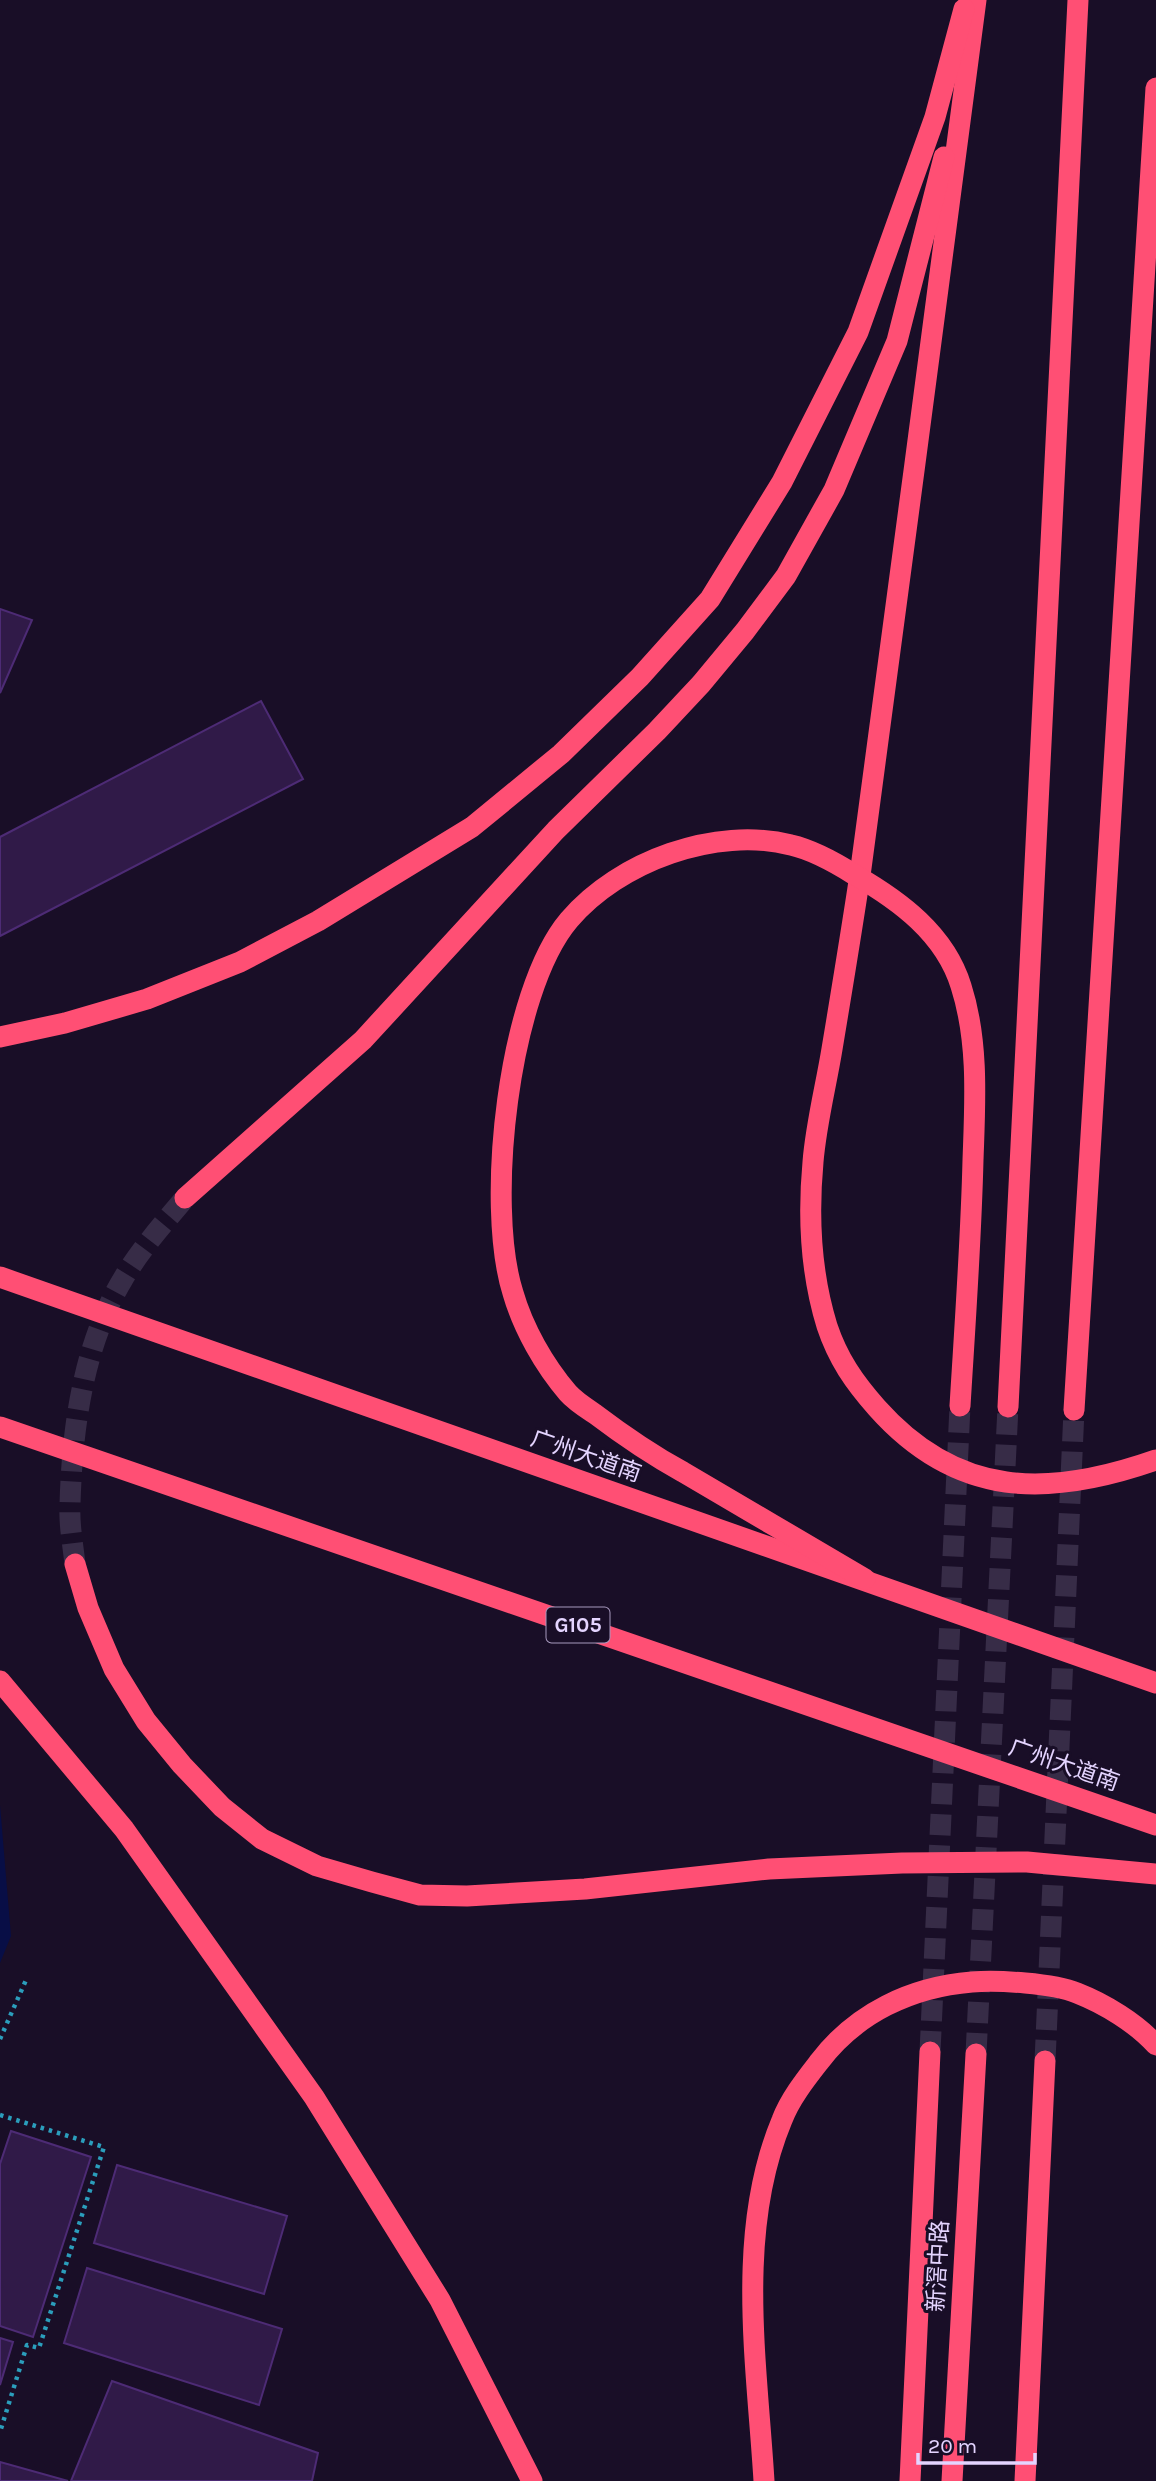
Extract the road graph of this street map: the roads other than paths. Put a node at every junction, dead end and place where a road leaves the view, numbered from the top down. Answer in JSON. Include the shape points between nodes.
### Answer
{"nodes":[{"id":1,"x":966,"y":0,"type":"edge"},
{"id":2,"x":975,"y":0,"type":"edge"},
{"id":3,"x":1078,"y":0,"type":"edge"},
{"id":4,"x":1156,"y":88,"type":"edge"},
{"id":5,"x":0,"y":1037,"type":"edge"},
{"id":6,"x":185,"y":1198,"type":"tunnel mouth"},
{"id":7,"x":0,"y":1277,"type":"edge"},
{"id":8,"x":960,"y":1406,"type":"tunnel mouth"},
{"id":9,"x":1008,"y":1407,"type":"tunnel mouth"},
{"id":10,"x":1074,"y":1410,"type":"tunnel mouth"},
{"id":11,"x":0,"y":1427,"type":"edge"},
{"id":12,"x":1156,"y":1460,"type":"edge"},
{"id":13,"x":75,"y":1564,"type":"tunnel mouth"},
{"id":14,"x":865,"y":1579,"type":"junction"},
{"id":15,"x":0,"y":1681,"type":"edge"},
{"id":16,"x":1156,"y":1683,"type":"edge"},
{"id":17,"x":1156,"y":1825,"type":"edge"},
{"id":18,"x":1156,"y":1874,"type":"edge"},
{"id":19,"x":1156,"y":2045,"type":"edge"},
{"id":20,"x":930,"y":2052,"type":"tunnel mouth"},
{"id":21,"x":976,"y":2054,"type":"tunnel mouth"},
{"id":22,"x":1045,"y":2061,"type":"tunnel mouth"},
{"id":23,"x":532,"y":2481,"type":"edge"},
{"id":24,"x":764,"y":2481,"type":"edge"},
{"id":25,"x":910,"y":2481,"type":"edge"},
{"id":26,"x":952,"y":2481,"type":"edge"},
{"id":27,"x":1025,"y":2481,"type":"edge"}],
"edges":[{"from":1,"to":5,"type":"highway","via":[[935,117],[858,332],[782,482],[710,599],[640,677],[561,754],[472,827],[318,920],[240,962],[146,999]]},
{"from":2,"to":6,"type":"highway","via":[[955,114],[897,341],[834,490],[786,576],[701,684],[556,830],[363,1040]]},
{"from":2,"to":12,"type":"highway","via":[[865,837],[813,1161],[812,1255],[828,1326],[851,1379],[891,1423],[930,1456],[972,1475],[1012,1483],[1053,1484],[1091,1480]]},
{"from":3,"to":9,"type":"highway"},
{"from":4,"to":10,"type":"highway"},
{"from":7,"to":14,"type":"highway","name":"广州大道南"},
{"from":8,"to":14,"type":"highway","via":[[972,1209],[972,1031],[960,982],[937,939],[896,899],[839,866],[794,845],[746,838],[688,846],[600,890],[567,922],[544,963],[524,1020],[504,1122],[501,1175],[500,1221],[512,1291],[530,1337],[569,1395],[638,1446]]},
{"from":11,"to":17,"type":"highway","name":"广州大道南","number":"G105"},
{"from":13,"to":18,"type":"highway","via":[[114,1669],[146,1721],[182,1765],[222,1807],[262,1839],[317,1866],[372,1882],[420,1895],[467,1896],[902,1863],[1027,1862]]},
{"from":14,"to":16,"type":"highway","name":"广州大道南"},
{"from":15,"to":23,"type":"highway","via":[[124,1829],[314,2097],[440,2300]]},
{"from":19,"to":24,"type":"highway","via":[[1109,2009],[1075,1992],[996,1980],[909,1994],[875,2010],[828,2050],[782,2118],[768,2158],[760,2203],[754,2314]]},
{"from":20,"to":25,"type":"highway"},
{"from":21,"to":26,"type":"highway","name":"新滘中路"},
{"from":22,"to":27,"type":"highway"}]}
